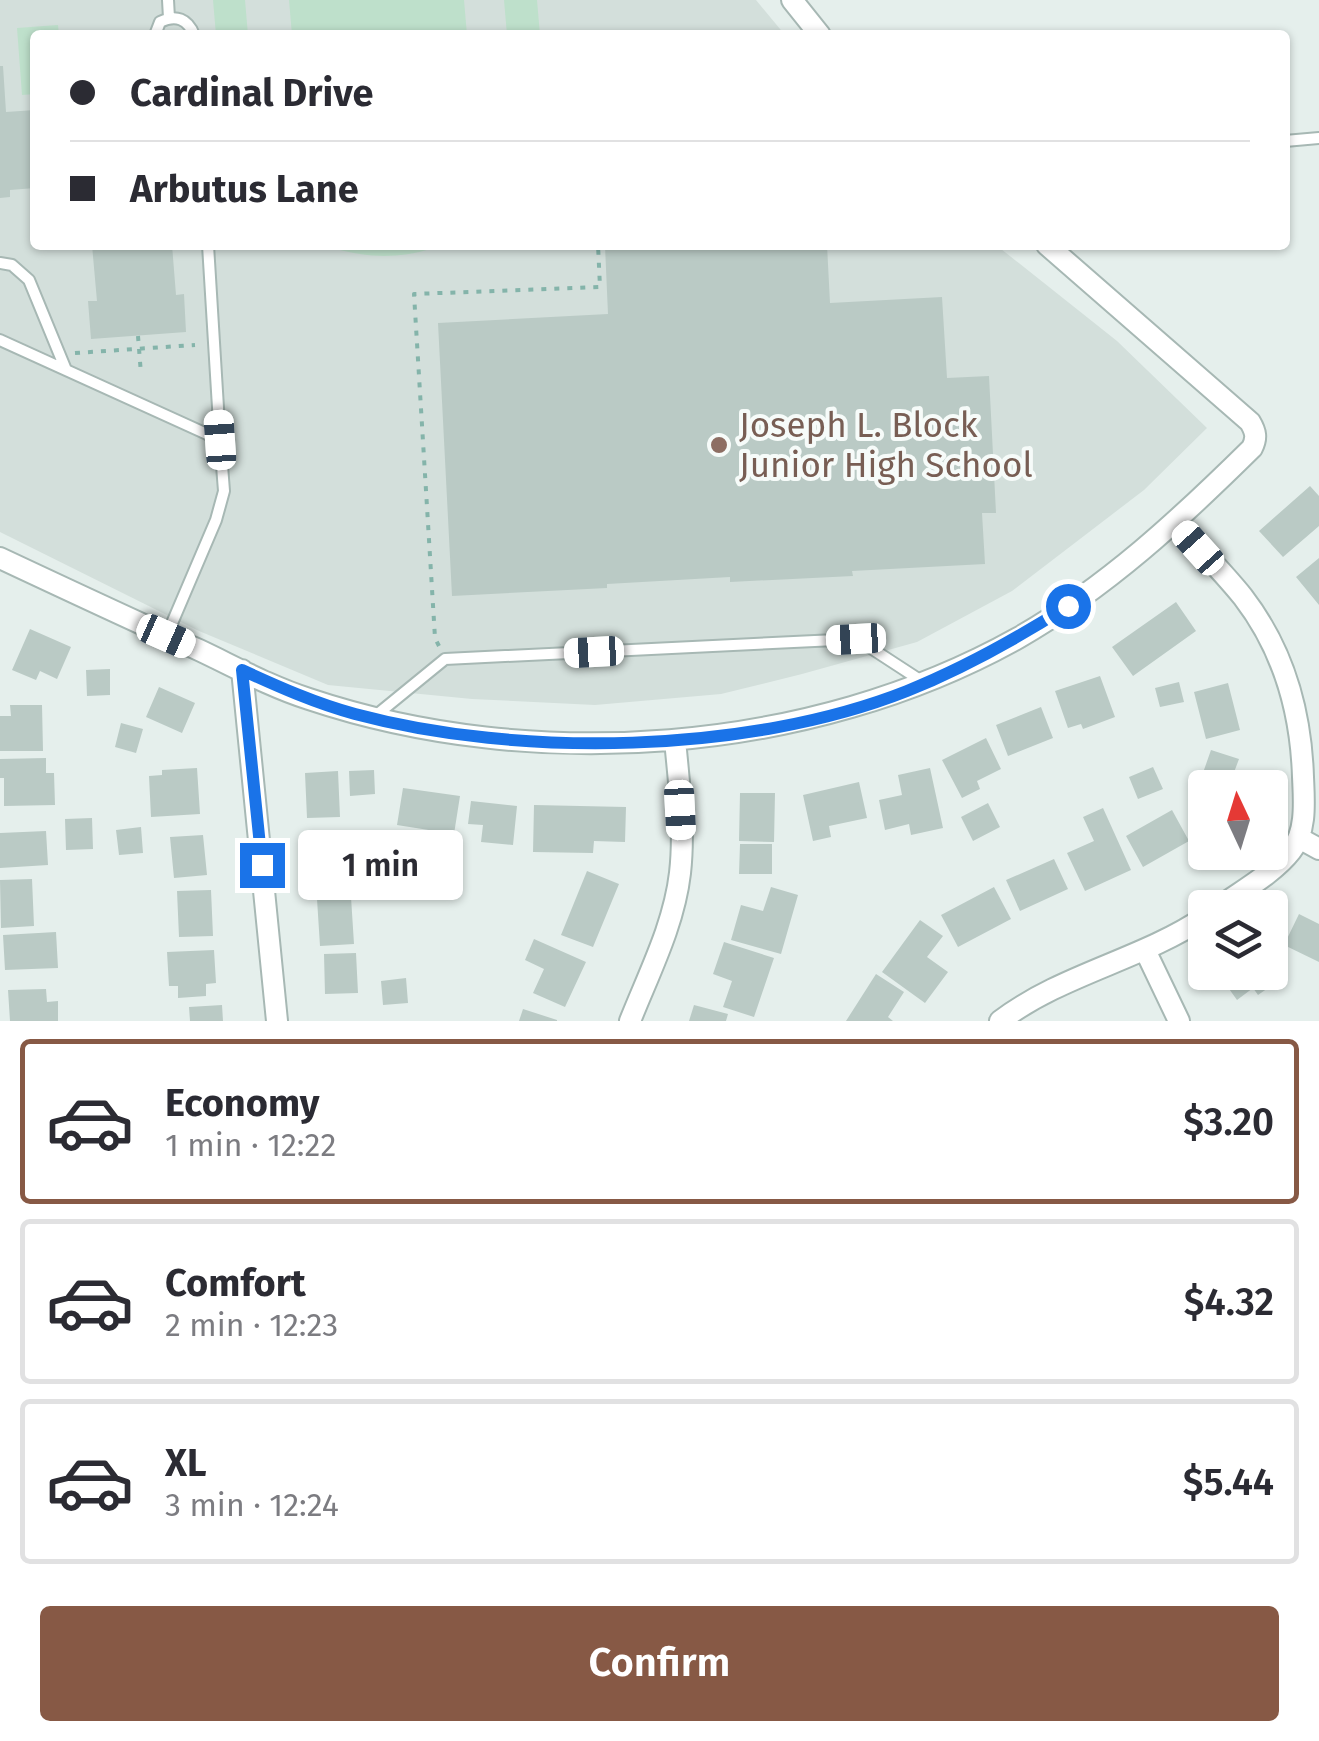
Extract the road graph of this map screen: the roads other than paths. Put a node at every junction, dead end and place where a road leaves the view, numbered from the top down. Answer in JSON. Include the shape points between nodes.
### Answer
{"nodes":[{"id":1,"x":168,"y":0,"type":"edge"},
{"id":2,"x":792,"y":0,"type":"edge"},
{"id":3,"x":170,"y":18,"type":"junction"},
{"id":4,"x":157,"y":30,"type":"edge"},
{"id":5,"x":192,"y":30,"type":"edge"},
{"id":6,"x":816,"y":30,"type":"edge"},
{"id":7,"x":1319,"y":138,"type":"edge"},
{"id":8,"x":1290,"y":141,"type":"edge"},
{"id":9,"x":208,"y":250,"type":"edge"},
{"id":10,"x":1054,"y":250,"type":"edge"},
{"id":11,"x":0,"y":263,"type":"edge"},
{"id":12,"x":0,"y":340,"type":"edge"},
{"id":13,"x":66,"y":370,"type":"junction"},
{"id":14,"x":220,"y":440,"type":"junction"},
{"id":15,"x":1176,"y":522,"type":"junction"},
{"id":16,"x":0,"y":560,"type":"edge"},
{"id":17,"x":166,"y":636,"type":"junction"},
{"id":18,"x":242,"y":670,"type":"junction"},
{"id":19,"x":924,"y":683,"type":"junction"},
{"id":20,"x":374,"y":717,"type":"junction"},
{"id":21,"x":675,"y":740,"type":"junction"},
{"id":22,"x":1299,"y":838,"type":"junction"},
{"id":23,"x":1319,"y":849,"type":"edge"},
{"id":24,"x":1242,"y":890,"type":"edge"},
{"id":25,"x":1188,"y":926,"type":"edge"},
{"id":26,"x":1144,"y":950,"type":"junction"},
{"id":27,"x":278,"y":1021,"type":"edge"},
{"id":28,"x":630,"y":1021,"type":"edge"},
{"id":29,"x":1000,"y":1021,"type":"edge"},
{"id":30,"x":1179,"y":1021,"type":"edge"}],
"edges":[{"from":1,"to":3,"type":"lane"},
{"from":2,"to":6,"type":"street"},
{"from":3,"to":4,"type":"lane"},
{"from":3,"to":5,"type":"lane"},
{"from":7,"to":8,"type":"lane"},
{"from":9,"to":14,"type":"lane"},
{"from":10,"to":15,"type":"street","via":[[1256,434],[1252,448]]},
{"from":11,"to":13,"type":"lane","via":[[29,280]]},
{"from":12,"to":13,"type":"lane"},
{"from":13,"to":14,"type":"lane"},
{"from":14,"to":17,"type":"lane","via":[[224,491]]},
{"from":15,"to":19,"type":"street","via":[[1036,626]]},
{"from":15,"to":22,"type":"street","via":[[1243,598],[1279,658],[1302,754]]},
{"from":16,"to":17,"type":"street"},
{"from":17,"to":18,"type":"street"},
{"from":18,"to":20,"type":"street","via":[[304,698]]},
{"from":18,"to":27,"type":"street"},
{"from":19,"to":20,"type":"lane","via":[[856,639],[445,659]]},
{"from":19,"to":21,"type":"street","via":[[783,726]]},
{"from":20,"to":21,"type":"street","via":[[509,739]]},
{"from":21,"to":28,"type":"street","via":[[680,872],[661,947]]},
{"from":22,"to":23,"type":"street"},
{"from":22,"to":24,"type":"street","via":[[1290,853]]},
{"from":25,"to":26,"type":"street"},
{"from":26,"to":29,"type":"street","via":[[1044,992]]},
{"from":26,"to":30,"type":"street"}]}
